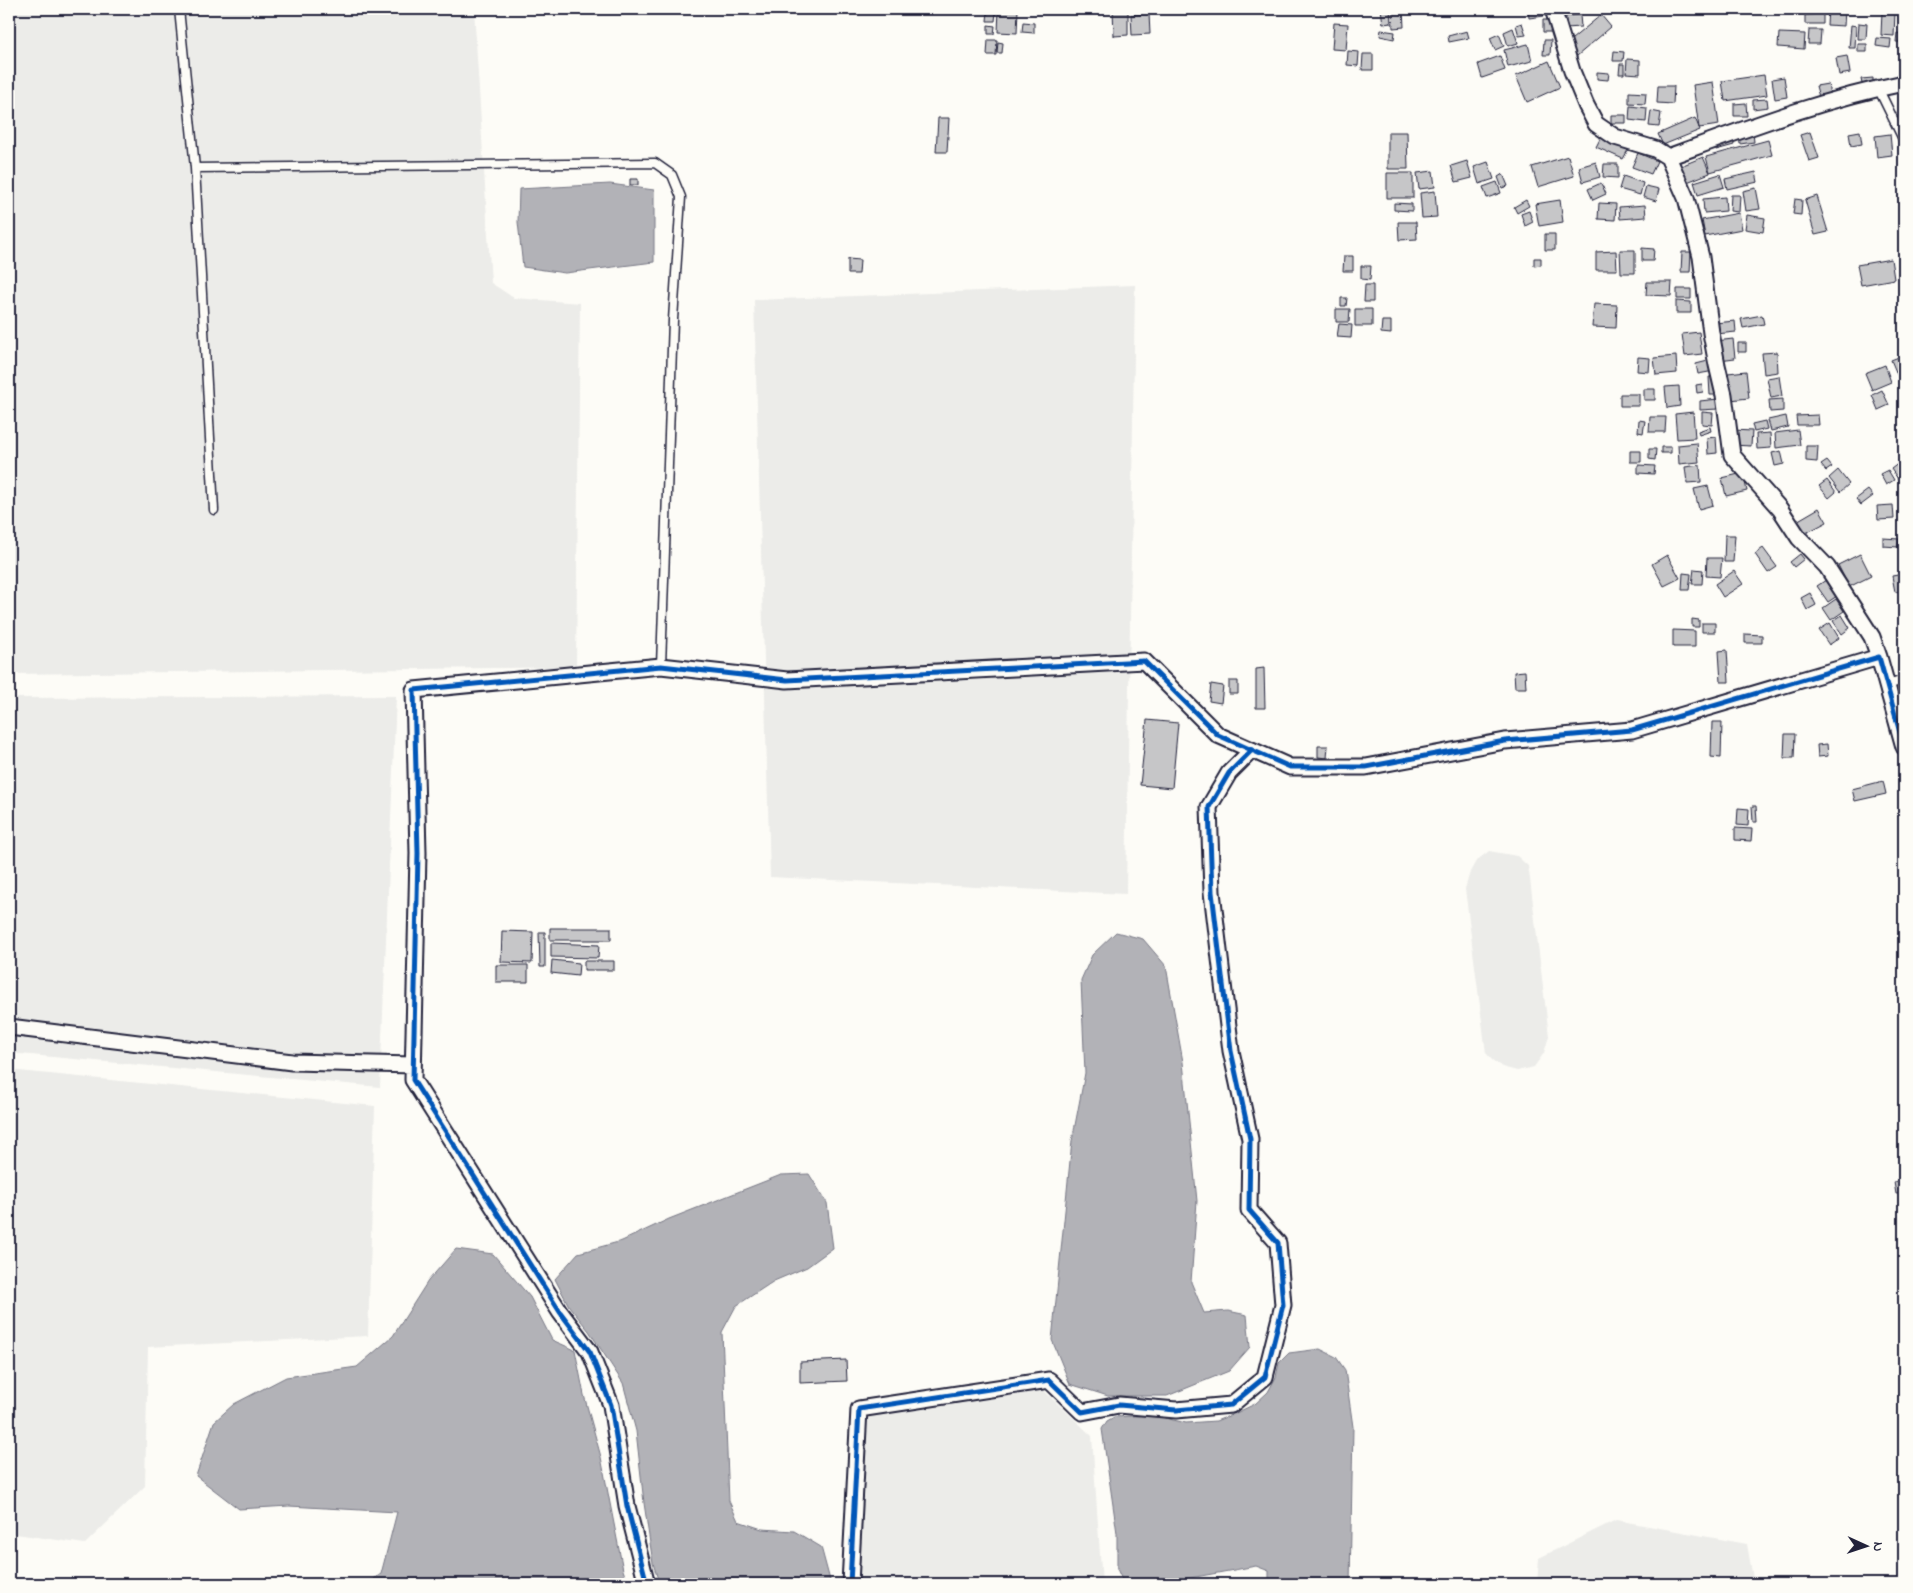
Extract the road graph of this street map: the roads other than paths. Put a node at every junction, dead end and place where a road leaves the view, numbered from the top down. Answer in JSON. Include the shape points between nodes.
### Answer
{"nodes":[{"id":1,"x":178,"y":9,"type":"edge"},
{"id":2,"x":1553,"y":9,"type":"edge"},
{"id":3,"x":1904,"y":83,"type":"edge"},
{"id":4,"x":1878,"y":88,"type":"junction"},
{"id":5,"x":1904,"y":141,"type":"edge"},
{"id":6,"x":1668,"y":157,"type":"junction"},
{"id":7,"x":195,"y":168,"type":"junction"},
{"id":8,"x":214,"y":510,"type":"dead end"},
{"id":9,"x":1879,"y":657,"type":"junction"},
{"id":10,"x":661,"y":666,"type":"junction"},
{"id":11,"x":1904,"y":680,"type":"edge"},
{"id":12,"x":1887,"y":685,"type":"junction"},
{"id":13,"x":1904,"y":747,"type":"edge"},
{"id":14,"x":1252,"y":750,"type":"junction"},
{"id":15,"x":9,"y":1027,"type":"edge"},
{"id":16,"x":413,"y":1065,"type":"junction"},
{"id":17,"x":647,"y":1584,"type":"edge"},
{"id":18,"x":850,"y":1584,"type":"edge"}],
"edges":[{"from":1,"to":7,"type":"lane"},
{"from":2,"to":6,"type":"street","via":[[1572,71],[1596,124],[1615,137],[1655,149]]},
{"from":3,"to":4,"type":"street"},
{"from":4,"to":5,"type":"lane"},
{"from":4,"to":6,"type":"street","via":[[1776,118]]},
{"from":6,"to":9,"type":"street","via":[[1686,198],[1701,257],[1732,455],[1780,508],[1799,538],[1827,567],[1872,637]]},
{"from":7,"to":8,"type":"lane"},
{"from":7,"to":10,"type":"lane","via":[[655,163],[672,176],[681,197]]},
{"from":9,"to":12,"type":"street"},
{"from":9,"to":14,"type":"street","via":[[1632,730],[1505,741],[1366,767],[1290,767]]},
{"from":10,"to":14,"type":"street","via":[[787,680],[1144,661],[1218,735]]},
{"from":10,"to":16,"type":"street","via":[[414,690],[418,854]]},
{"from":11,"to":12,"type":"lane"},
{"from":12,"to":13,"type":"street"},
{"from":14,"to":18,"type":"street","via":[[1229,773],[1209,807],[1212,892],[1231,1051],[1250,1139],[1249,1210],[1278,1243],[1283,1305],[1265,1378],[1231,1405],[1185,1409],[1119,1405],[1082,1412],[1049,1380],[859,1409]]},
{"from":15,"to":16,"type":"street","via":[[292,1062]]},
{"from":16,"to":17,"type":"street","via":[[413,1080],[560,1312],[590,1352],[612,1405],[627,1506]]}]}
